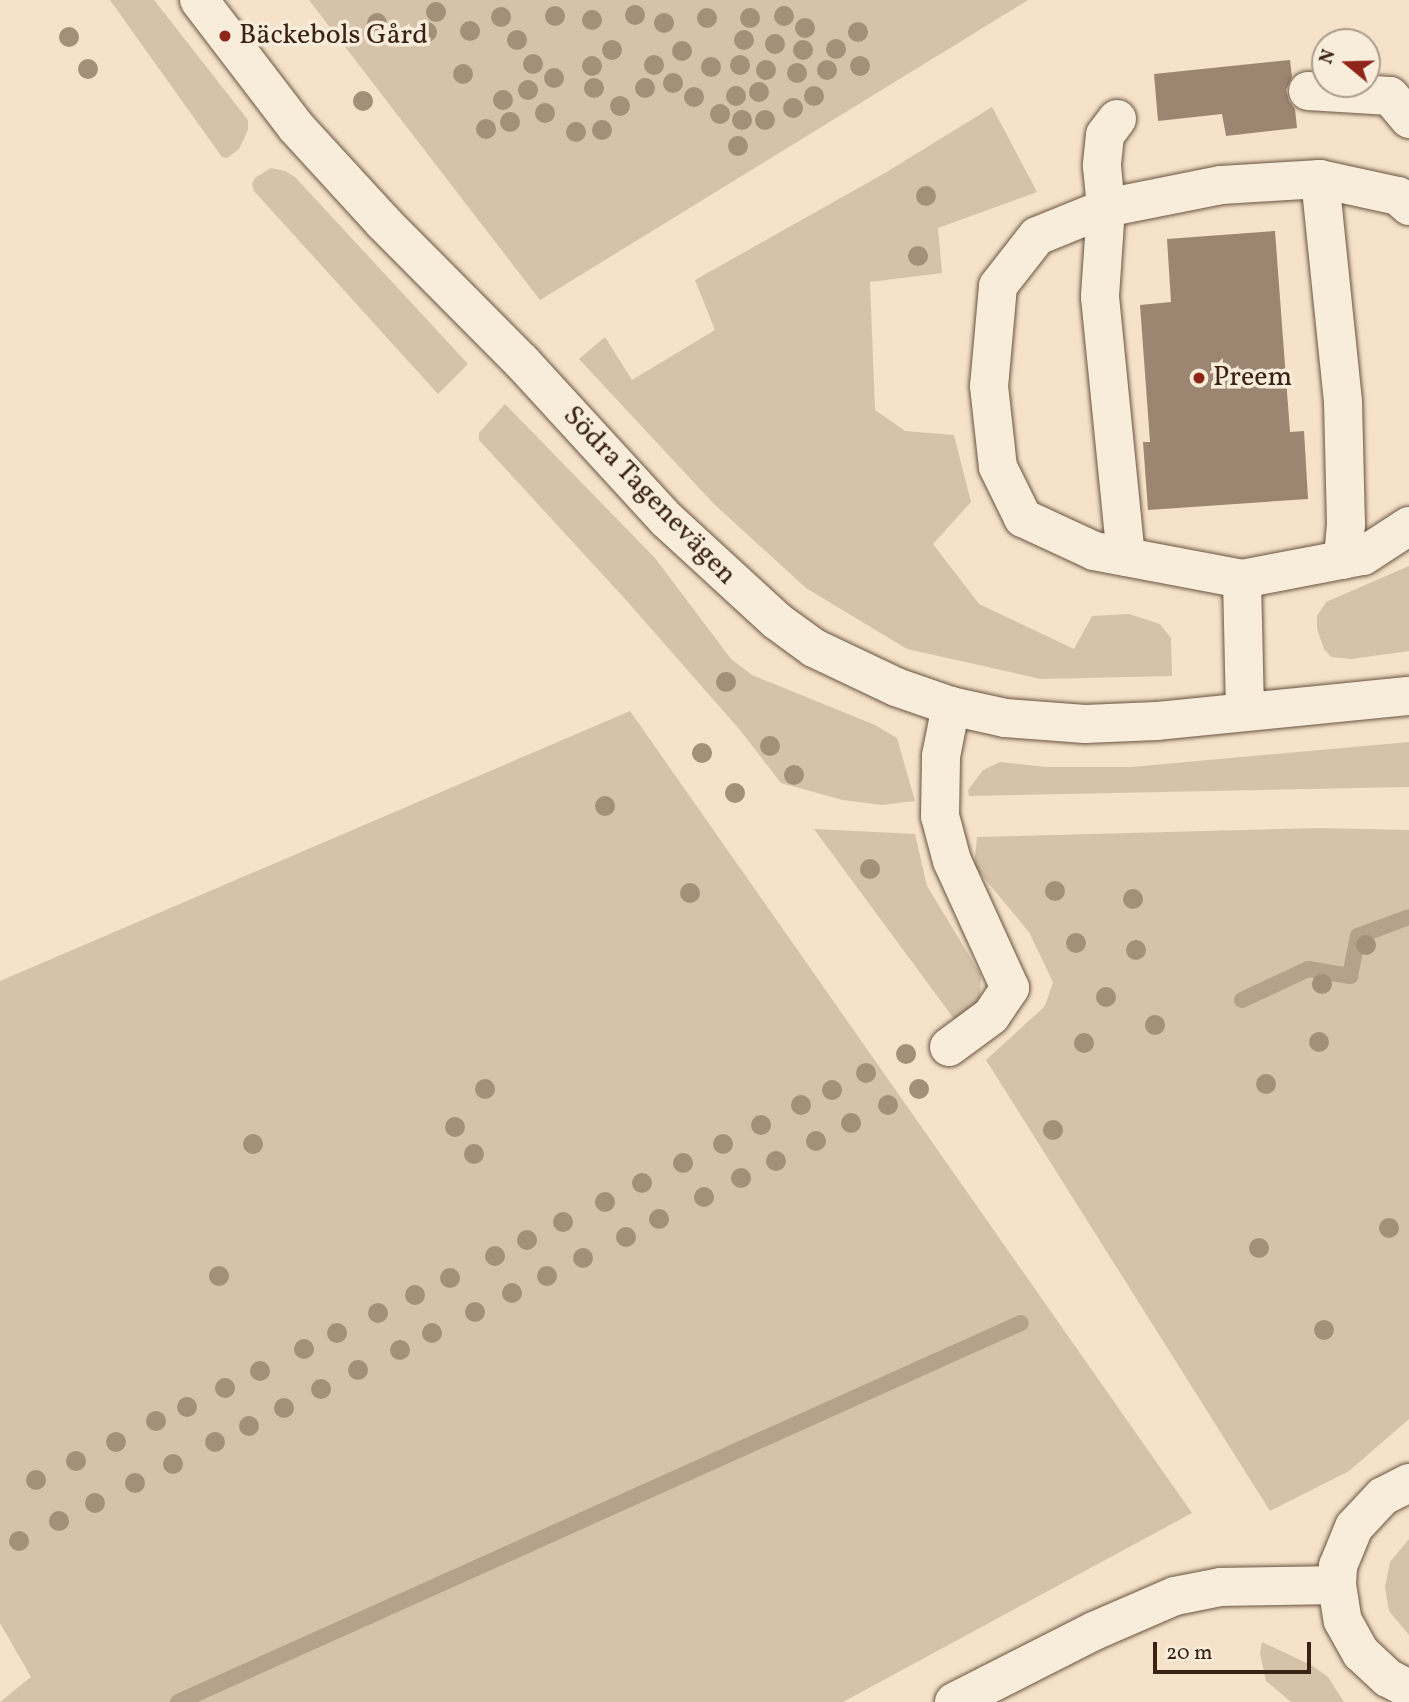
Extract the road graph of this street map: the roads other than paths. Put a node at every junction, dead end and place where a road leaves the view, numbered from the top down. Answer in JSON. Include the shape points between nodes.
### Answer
{"nodes":[{"id":1,"x":199,"y":0,"type":"edge"},
{"id":2,"x":1308,"y":91,"type":"dead end"},
{"id":3,"x":1118,"y":119,"type":"dead end"},
{"id":4,"x":1409,"y":119,"type":"edge"},
{"id":5,"x":1320,"y":179,"type":"junction"},
{"id":6,"x":1409,"y":206,"type":"edge"},
{"id":7,"x":1106,"y":208,"type":"junction"},
{"id":8,"x":1409,"y":526,"type":"edge"},
{"id":9,"x":1126,"y":557,"type":"junction"},
{"id":10,"x":1343,"y":560,"type":"junction"},
{"id":11,"x":1242,"y":579,"type":"junction"},
{"id":12,"x":1409,"y":696,"type":"edge"},
{"id":13,"x":951,"y":706,"type":"junction"},
{"id":14,"x":1245,"y":710,"type":"junction"},
{"id":15,"x":949,"y":1048,"type":"dead end"},
{"id":16,"x":1409,"y":1483,"type":"edge"},
{"id":17,"x":1337,"y":1585,"type":"junction"},
{"id":18,"x":1377,"y":1685,"type":"edge"},
{"id":19,"x":1409,"y":1689,"type":"edge"},
{"id":20,"x":954,"y":1702,"type":"edge"}],
"edges":[{"from":1,"to":13,"type":"street","name":"Södra Tagenevägen","via":[[296,127],[725,576],[814,648],[896,687]]},
{"from":2,"to":4,"type":"street","via":[[1390,96]]},
{"from":3,"to":7,"type":"street","via":[[1105,135]]},
{"from":5,"to":6,"type":"street","via":[[1398,196]]},
{"from":5,"to":7,"type":"street","via":[[1221,185]]},
{"from":5,"to":10,"type":"street","via":[[1343,402]]},
{"from":7,"to":9,"type":"street","via":[[1100,297]]},
{"from":7,"to":9,"type":"street","via":[[1037,236],[998,286],[989,386],[998,467],[1023,518],[1094,551]]},
{"from":8,"to":10,"type":"street","via":[[1363,556]]},
{"from":9,"to":11,"type":"street"},
{"from":10,"to":11,"type":"street"},
{"from":11,"to":14,"type":"street"},
{"from":12,"to":14,"type":"street","name":"Södra Tagenevägen"},
{"from":13,"to":14,"type":"street","name":"Södra Tagenevägen","via":[[1005,718],[1085,724]]},
{"from":13,"to":15,"type":"street","via":[[941,756],[940,816],[951,861],[1010,988],[991,1016]]},
{"from":16,"to":17,"type":"street","via":[[1383,1496],[1354,1527],[1338,1566]]},
{"from":17,"to":18,"type":"street","via":[[1343,1621]]},
{"from":17,"to":20,"type":"street","via":[[1221,1587],[1175,1596]]},
{"from":18,"to":19,"type":"street"}]}
